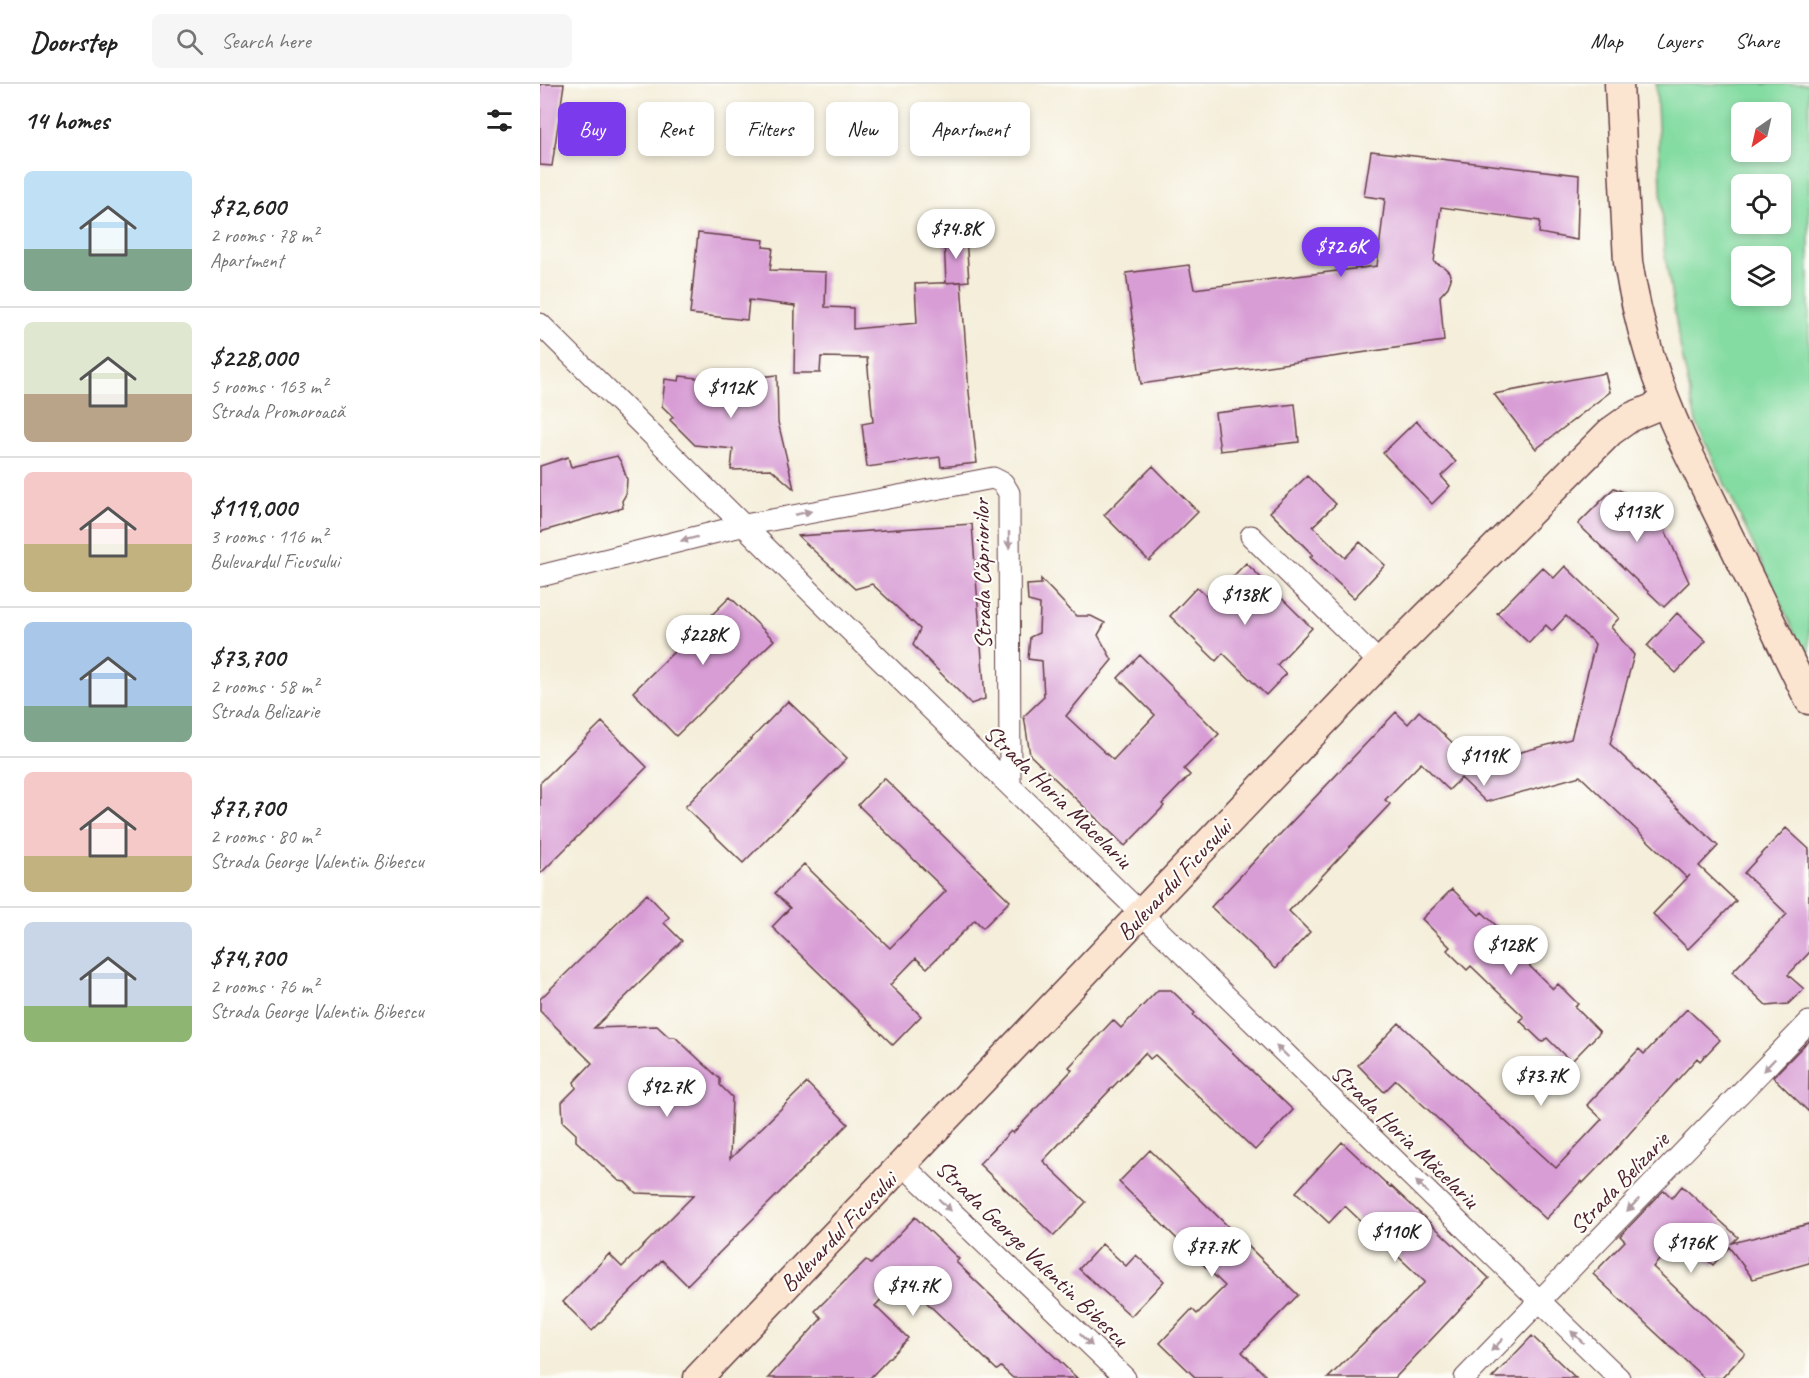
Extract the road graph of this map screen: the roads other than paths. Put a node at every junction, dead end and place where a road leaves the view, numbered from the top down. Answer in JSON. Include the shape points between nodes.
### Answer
{"nodes":[{"id":1,"x":1619,"y":84,"type":"edge"},
{"id":2,"x":540,"y":324,"type":"edge"},
{"id":3,"x":1665,"y":403,"type":"junction"},
{"id":4,"x":745,"y":525,"type":"junction"},
{"id":5,"x":1251,"y":537,"type":"dead end"},
{"id":6,"x":540,"y":576,"type":"edge"},
{"id":7,"x":1380,"y":663,"type":"junction"},
{"id":8,"x":1809,"y":700,"type":"edge"},
{"id":9,"x":1010,"y":784,"type":"junction"},
{"id":10,"x":1142,"y":914,"type":"junction"},
{"id":11,"x":1809,"y":1022,"type":"edge"},
{"id":12,"x":903,"y":1165,"type":"junction"},
{"id":13,"x":1540,"y":1301,"type":"junction"},
{"id":14,"x":698,"y":1378,"type":"edge"},
{"id":15,"x":1125,"y":1378,"type":"edge"},
{"id":16,"x":1465,"y":1378,"type":"edge"},
{"id":17,"x":1619,"y":1378,"type":"edge"}],
"edges":[{"from":1,"to":3,"type":"street","via":[[1628,262],[1643,333]]},
{"from":2,"to":4,"type":"street","name":"Strada Horia Măcelariu"},
{"from":3,"to":7,"type":"street","name":"Bulevardul Ficusului","via":[[1630,417],[1610,432]]},
{"from":3,"to":8,"type":"street"},
{"from":4,"to":6,"type":"street","name":"Strada Căpriorilor","one_way":true},
{"from":4,"to":9,"type":"street","name":"Strada Horia Măcelariu"},
{"from":4,"to":9,"type":"street","name":"Strada Căpriorilor","one_way":true,"via":[[993,478],[1003,483],[1009,493]]},
{"from":5,"to":7,"type":"street"},
{"from":7,"to":10,"type":"street","name":"Bulevardul Ficusului"},
{"from":9,"to":10,"type":"street","name":"Strada Horia Măcelariu"},
{"from":10,"to":12,"type":"street","name":"Bulevardul Ficusului"},
{"from":13,"to":10,"type":"street","name":"Strada Horia Măcelariu","one_way":true},
{"from":11,"to":13,"type":"street","name":"Strada Belizarie","one_way":true},
{"from":12,"to":14,"type":"street","name":"Bulevardul Ficusului"},
{"from":12,"to":15,"type":"street","name":"Strada George Valentin Bibescu","one_way":true},
{"from":13,"to":16,"type":"street","name":"Strada Belizarie","one_way":true},
{"from":17,"to":13,"type":"street","name":"Strada Horia Măcelariu","one_way":true}]}
